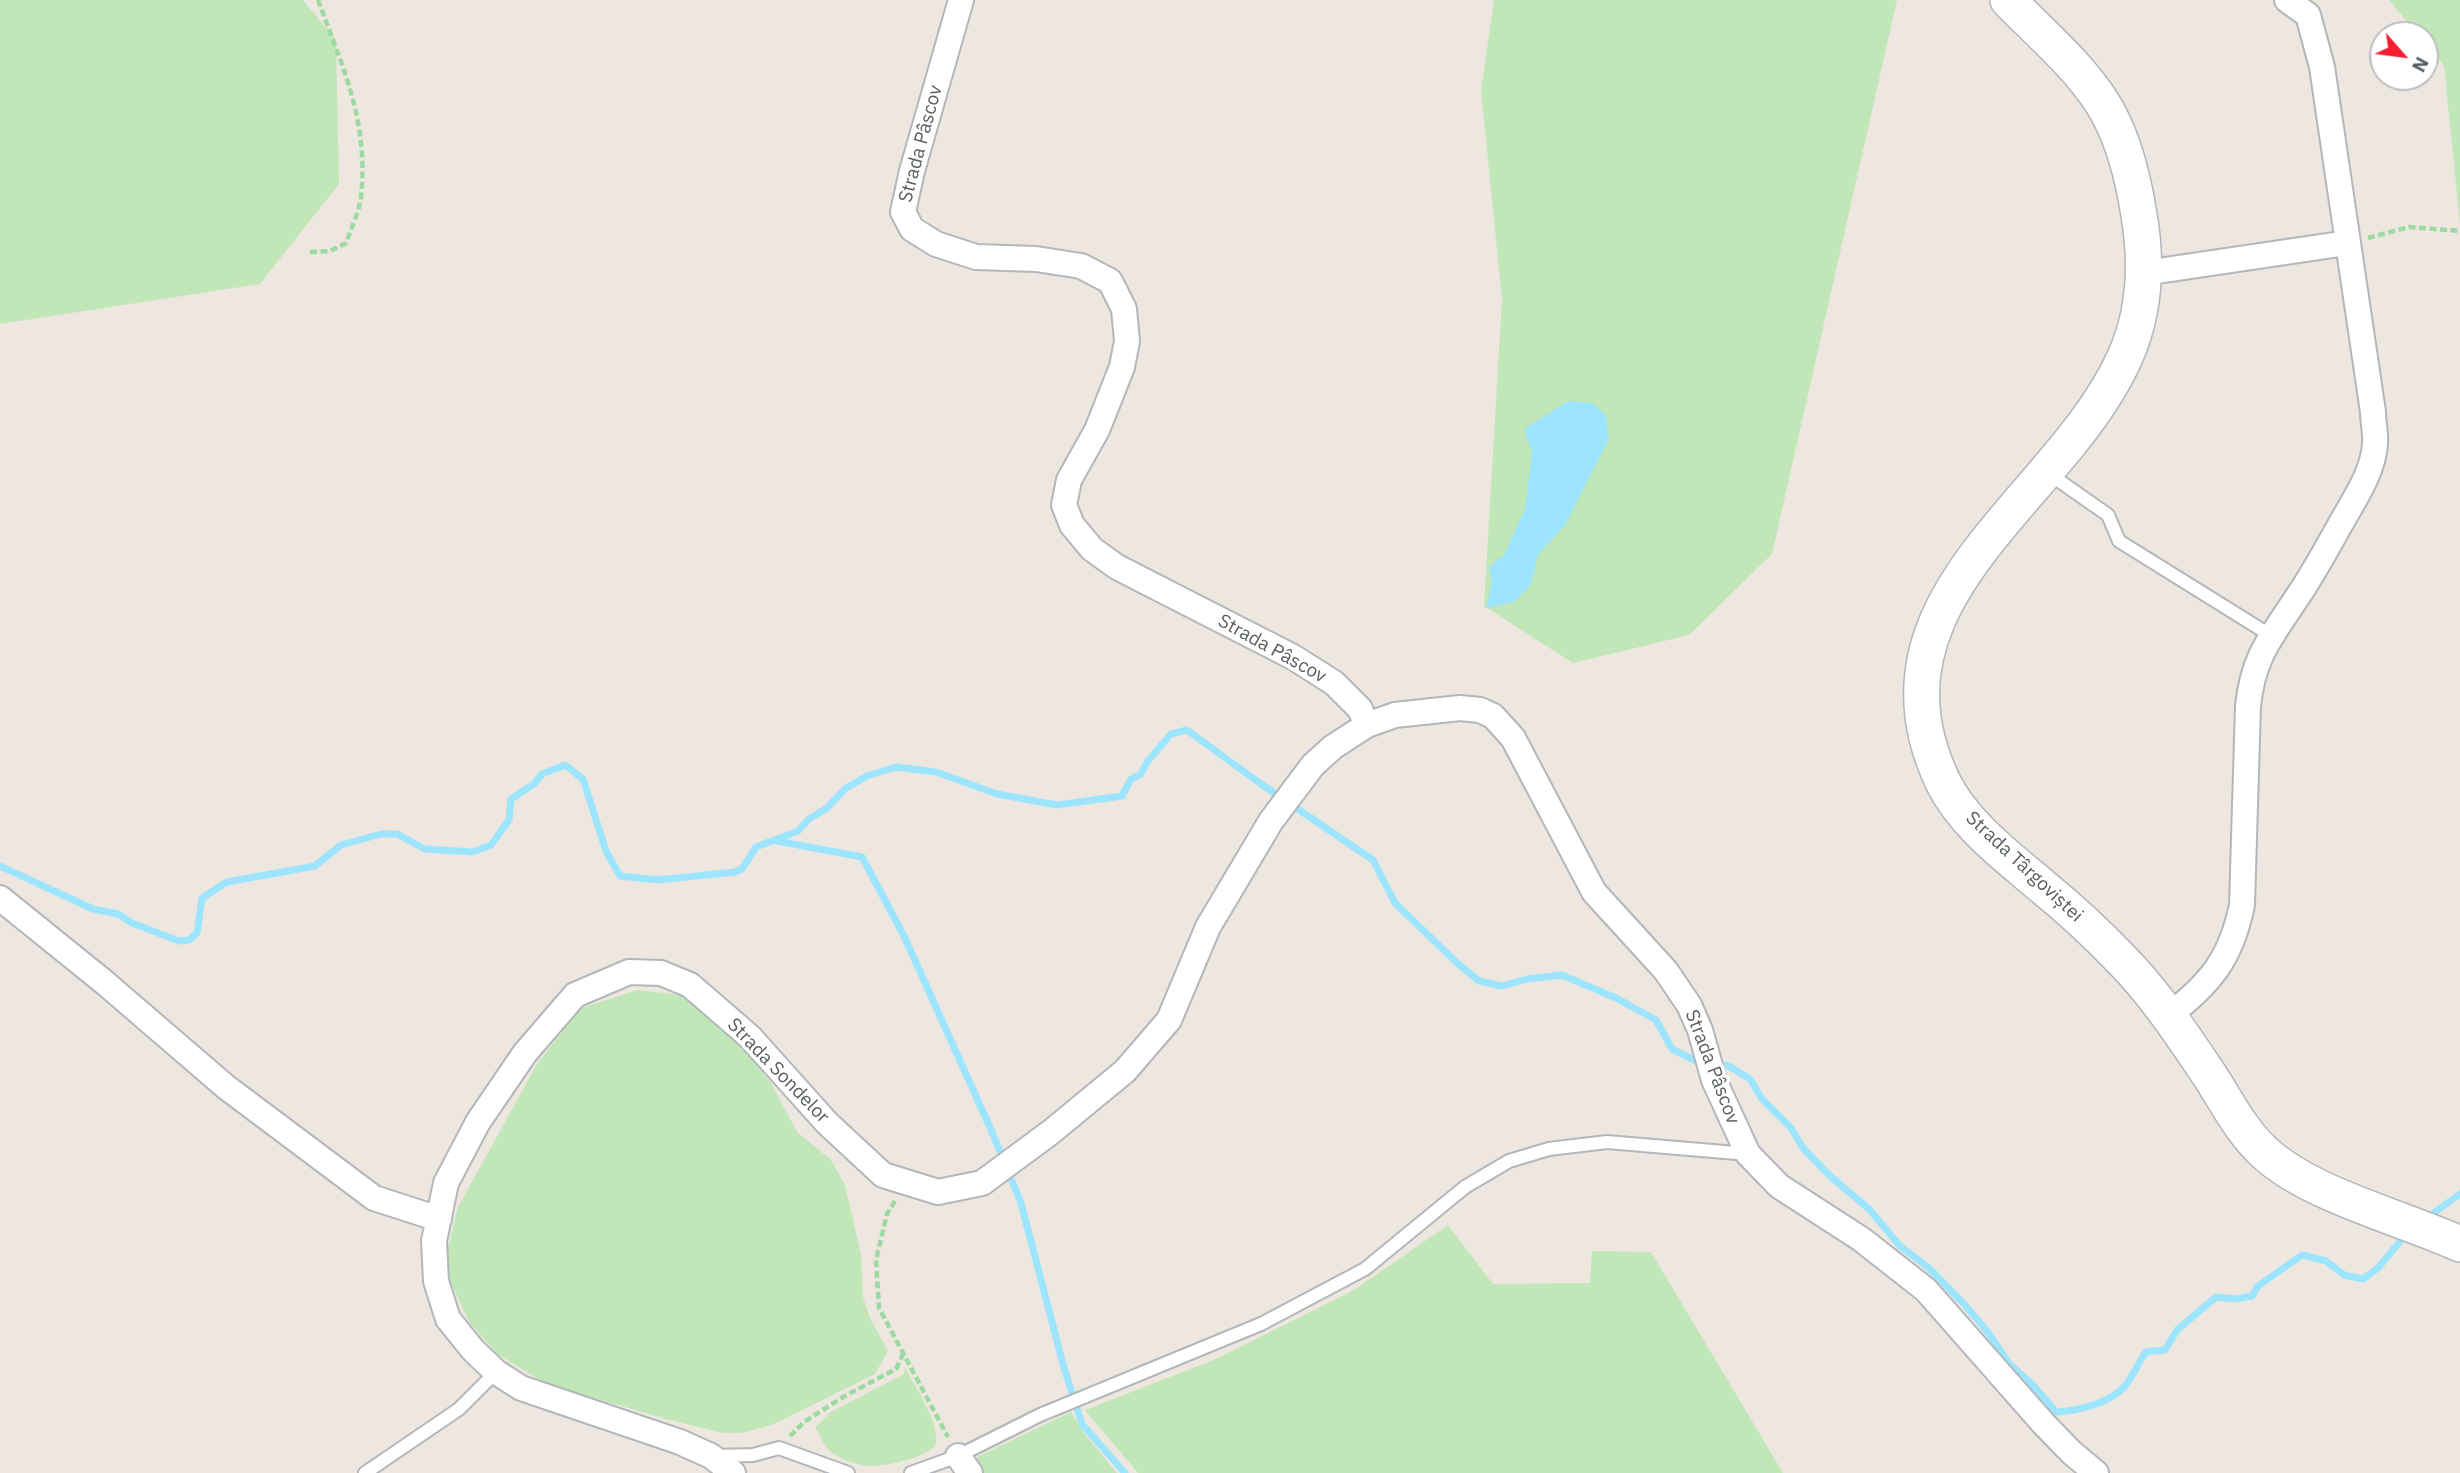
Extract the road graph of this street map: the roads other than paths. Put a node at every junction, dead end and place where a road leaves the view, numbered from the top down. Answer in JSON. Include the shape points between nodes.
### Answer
{"nodes":[{"id":1,"x":961,"y":0,"type":"edge"},
{"id":2,"x":2008,"y":0,"type":"edge"},
{"id":3,"x":2287,"y":0,"type":"edge"},
{"id":4,"x":2347,"y":243,"type":"junction"},
{"id":5,"x":2144,"y":274,"type":"junction"},
{"id":6,"x":2047,"y":472,"type":"junction"},
{"id":7,"x":2270,"y":635,"type":"junction"},
{"id":8,"x":1367,"y":725,"type":"junction"},
{"id":9,"x":0,"y":898,"type":"edge"},
{"id":10,"x":2168,"y":1016,"type":"junction"},
{"id":11,"x":1748,"y":1154,"type":"junction"},
{"id":12,"x":439,"y":1219,"type":"junction"},
{"id":13,"x":2460,"y":1244,"type":"edge"},
{"id":14,"x":496,"y":1371,"type":"junction"},
{"id":15,"x":711,"y":1457,"type":"junction"},
{"id":16,"x":964,"y":1465,"type":"edge"},
{"id":17,"x":365,"y":1473,"type":"edge"},
{"id":18,"x":733,"y":1473,"type":"edge"},
{"id":19,"x":848,"y":1473,"type":"edge"},
{"id":20,"x":911,"y":1473,"type":"edge"},
{"id":21,"x":2096,"y":1473,"type":"edge"}],
"edges":[{"from":1,"to":8,"type":"street","name":"Strada Pâscov","via":[[903,212],[912,229],[936,244],[976,257],[1081,266],[1110,281],[1124,309],[1127,341],[1122,368],[1097,430],[1069,480],[1064,505],[1072,526],[1092,549],[1117,567],[1334,682],[1360,709]]},
{"from":2,"to":5,"type":"main road","name":"Strada Târgoviștei","via":[[2081,75],[2116,130],[2137,201]]},
{"from":3,"to":4,"type":"street","via":[[2308,15],[2322,67]]},
{"from":4,"to":5,"type":"street"},
{"from":4,"to":7,"type":"street","via":[[2375,444],[2359,492]]},
{"from":5,"to":6,"type":"main road","name":"Strada Târgoviștei","via":[[2136,329],[2113,382]]},
{"from":6,"to":7,"type":"lane","via":[[2108,515],[2119,541]]},
{"from":6,"to":10,"type":"main road","name":"Strada Târgoviștei","via":[[1996,528],[1950,596],[1927,653],[1922,715],[1946,787],[1969,820],[2103,941],[2143,981]]},
{"from":7,"to":10,"type":"street","via":[[2250,682],[2242,905],[2237,933],[2212,976]]},
{"from":8,"to":11,"type":"street","name":"Strada Pâscov","via":[[1395,715],[1460,708],[1493,716],[1513,738],[1594,892],[1666,971],[1689,1004],[1714,1080]]},
{"from":8,"to":12,"type":"street","name":"Strada Sondelor","via":[[1313,765],[1271,821],[1208,927],[1169,1020],[1125,1071],[982,1183],[939,1192],[883,1175],[827,1123],[750,1037],[690,985],[661,973],[629,972],[575,995],[525,1053],[478,1122],[446,1183]]},
{"from":9,"to":12,"type":"street","via":[[226,1087],[374,1198]]},
{"from":10,"to":13,"type":"main road","name":"Strada Târgoviștei","via":[[2245,1131],[2281,1166],[2344,1198]]},
{"from":11,"to":16,"type":"lane","via":[[1607,1142],[1549,1149],[1509,1161],[1465,1186],[1365,1269],[1261,1324],[1040,1415]]},
{"from":11,"to":21,"type":"street","name":"Strada Pâscov","via":[[1779,1186],[1861,1239],[1926,1290],[2043,1423]]},
{"from":12,"to":14,"type":"street","name":"Strada Sondelor","via":[[434,1241],[436,1281],[448,1319]]},
{"from":14,"to":15,"type":"street","name":"Strada Sondelor","via":[[521,1388],[680,1442]]},
{"from":14,"to":17,"type":"lane","via":[[459,1409]]},
{"from":15,"to":18,"type":"street","name":"Strada Sondelor"},
{"from":15,"to":19,"type":"lane","via":[[753,1455],[779,1448]]},
{"from":16,"to":20,"type":"lane"}]}
